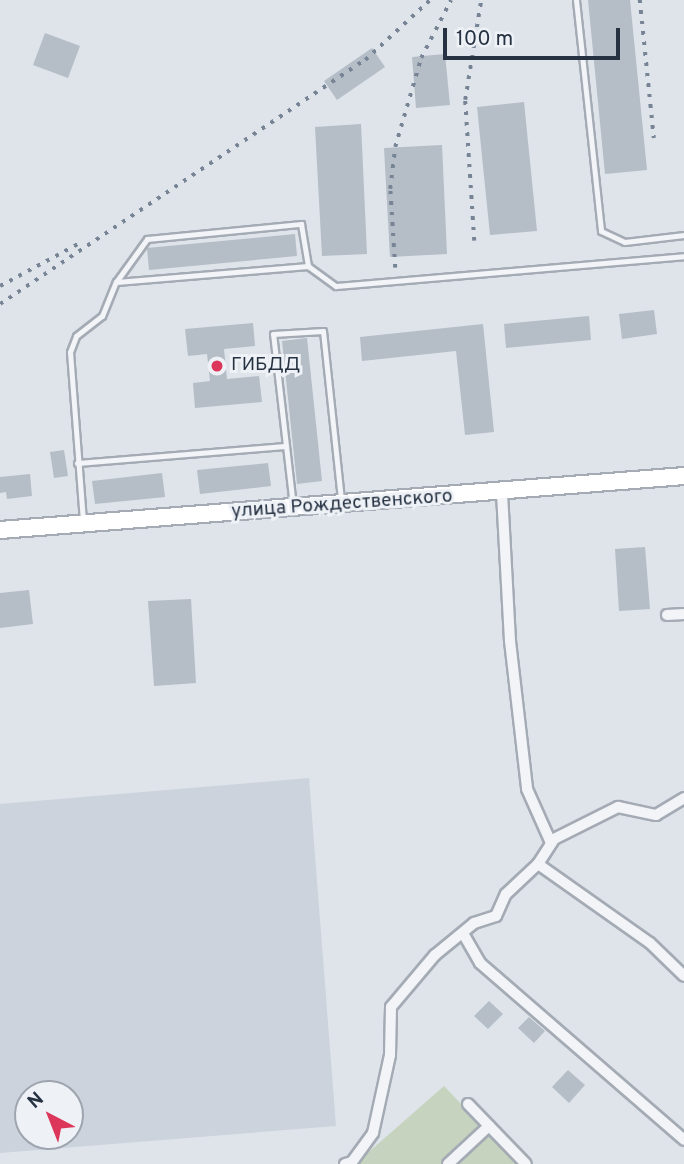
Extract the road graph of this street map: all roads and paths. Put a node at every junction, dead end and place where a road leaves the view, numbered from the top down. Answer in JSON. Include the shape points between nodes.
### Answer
{"nodes":[{"id":1,"x":576,"y":0,"type":"edge"},
{"id":2,"x":684,"y":235,"type":"edge"},
{"id":3,"x":684,"y":256,"type":"edge"},
{"id":4,"x":308,"y":266,"type":"junction"},
{"id":5,"x":116,"y":282,"type":"junction"},
{"id":6,"x":285,"y":446,"type":"junction"},
{"id":7,"x":77,"y":463,"type":"junction"},
{"id":8,"x":684,"y":476,"type":"edge"},
{"id":9,"x":502,"y":493,"type":"junction"},
{"id":10,"x":342,"y":503,"type":"junction"},
{"id":11,"x":294,"y":509,"type":"junction"},
{"id":12,"x":83,"y":524,"type":"junction"},
{"id":13,"x":0,"y":530,"type":"edge"},
{"id":14,"x":684,"y":614,"type":"edge"},
{"id":15,"x":667,"y":615,"type":"dead end"},
{"id":16,"x":684,"y":798,"type":"edge"},
{"id":17,"x":551,"y":844,"type":"junction"},
{"id":18,"x":538,"y":864,"type":"junction"},
{"id":19,"x":464,"y":935,"type":"junction"},
{"id":20,"x":684,"y":976,"type":"edge"},
{"id":21,"x":468,"y":1104,"type":"dead end"},
{"id":22,"x":489,"y":1126,"type":"junction"},
{"id":23,"x":684,"y":1140,"type":"edge"},
{"id":24,"x":345,"y":1164,"type":"edge"},
{"id":25,"x":448,"y":1164,"type":"edge"},
{"id":26,"x":526,"y":1164,"type":"edge"}],
"edges":[{"from":1,"to":2,"type":"lane","via":[[601,231],[625,242]]},
{"from":3,"to":4,"type":"lane","via":[[336,286]]},
{"from":4,"to":5,"type":"lane"},
{"from":4,"to":5,"type":"lane","via":[[301,224],[147,239]]},
{"from":5,"to":7,"type":"lane","via":[[102,316],[76,336],[70,352]]},
{"from":6,"to":7,"type":"lane"},
{"from":6,"to":10,"type":"lane","via":[[273,334],[323,331]]},
{"from":6,"to":11,"type":"lane"},
{"from":7,"to":12,"type":"lane"},
{"from":8,"to":9,"type":"main road","name":"улица Рождественского"},
{"from":9,"to":10,"type":"main road","name":"улица Рождественского"},
{"from":9,"to":17,"type":"street","via":[[510,641],[527,789]]},
{"from":10,"to":11,"type":"main road","name":"улица Рождественского"},
{"from":11,"to":12,"type":"main road","name":"улица Рождественского"},
{"from":12,"to":13,"type":"main road","name":"улица Рождественского"},
{"from":14,"to":15,"type":"street"},
{"from":16,"to":17,"type":"street","via":[[656,815],[618,807]]},
{"from":17,"to":18,"type":"street"},
{"from":18,"to":19,"type":"street","via":[[506,894],[496,916],[474,923]]},
{"from":18,"to":20,"type":"street","via":[[650,943]]},
{"from":19,"to":23,"type":"street","via":[[480,963]]},
{"from":19,"to":24,"type":"street","via":[[435,956],[391,1007],[390,1055],[373,1133],[352,1163]]},
{"from":21,"to":22,"type":"street"},
{"from":22,"to":25,"type":"street"},
{"from":22,"to":26,"type":"street"}]}
